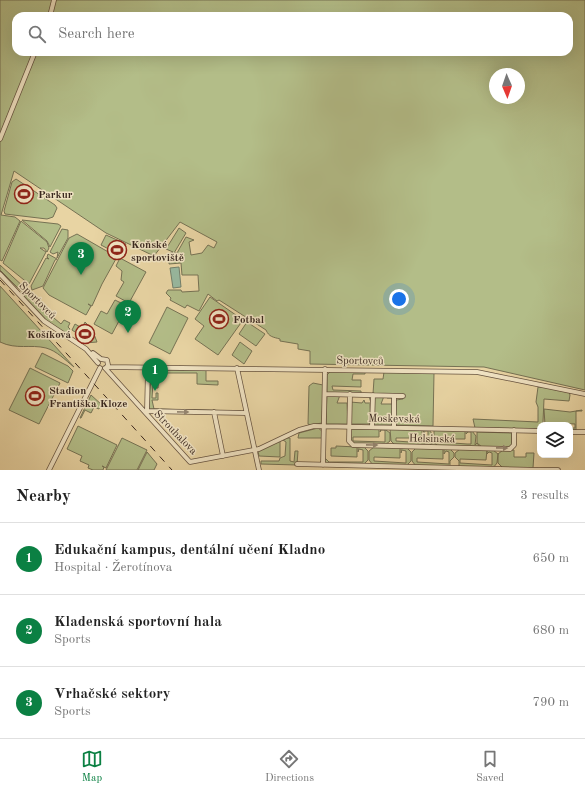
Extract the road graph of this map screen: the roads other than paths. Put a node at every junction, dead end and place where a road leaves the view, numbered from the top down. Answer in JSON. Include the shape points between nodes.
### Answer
{"nodes":[{"id":1,"x":54,"y":0,"type":"edge"},
{"id":2,"x":51,"y":12,"type":"edge"},
{"id":3,"x":33,"y":56,"type":"edge"},
{"id":4,"x":0,"y":139,"type":"edge"},
{"id":5,"x":0,"y":274,"type":"edge"},
{"id":6,"x":100,"y":361,"type":"junction"},
{"id":7,"x":105,"y":366,"type":"junction"},
{"id":8,"x":148,"y":367,"type":"junction"},
{"id":9,"x":236,"y":368,"type":"junction"},
{"id":10,"x":325,"y":369,"type":"junction"},
{"id":11,"x":325,"y":394,"type":"junction"},
{"id":12,"x":350,"y":394,"type":"junction"},
{"id":13,"x":585,"y":394,"type":"edge"},
{"id":14,"x":372,"y":395,"type":"junction"},
{"id":15,"x":394,"y":396,"type":"junction"},
{"id":16,"x":403,"y":396,"type":"dead end"},
{"id":17,"x":146,"y":411,"type":"junction"},
{"id":18,"x":214,"y":412,"type":"junction"},
{"id":19,"x":246,"y":413,"type":"junction"},
{"id":20,"x":324,"y":426,"type":"junction"},
{"id":21,"x":349,"y":426,"type":"junction"},
{"id":22,"x":372,"y":427,"type":"junction"},
{"id":23,"x":394,"y":427,"type":"junction"},
{"id":24,"x":514,"y":430,"type":"junction"},
{"id":25,"x":537,"y":431,"type":"edge"},
{"id":26,"x":573,"y":432,"type":"edge"},
{"id":27,"x":585,"y":432,"type":"edge"},
{"id":28,"x":253,"y":450,"type":"junction"},
{"id":29,"x":223,"y":456,"type":"junction"},
{"id":30,"x":297,"y":464,"type":"dead end"},
{"id":31,"x":323,"y":466,"type":"junction"},
{"id":32,"x":350,"y":468,"type":"edge"},
{"id":33,"x":49,"y":470,"type":"edge"},
{"id":34,"x":259,"y":470,"type":"edge"},
{"id":35,"x":538,"y":470,"type":"edge"},
{"id":36,"x":550,"y":470,"type":"edge"},
{"id":37,"x":558,"y":470,"type":"edge"}],
"edges":[{"from":1,"to":2,"type":"street"},
{"from":3,"to":4,"type":"street"},
{"from":5,"to":6,"type":"street","name":"Sportovců","via":[[44,321],[86,348]]},
{"from":6,"to":7,"type":"street","name":"Sportovců"},
{"from":6,"to":7,"type":"street","name":"Sportovců","via":[[105,359]]},
{"from":7,"to":8,"type":"street","name":"Sportovců"},
{"from":7,"to":17,"type":"street","name":"Strouhalova"},
{"from":7,"to":33,"type":"street"},
{"from":8,"to":9,"type":"street","name":"Sportovců"},
{"from":8,"to":17,"type":"street"},
{"from":9,"to":10,"type":"street","name":"Sportovců"},
{"from":9,"to":19,"type":"street"},
{"from":10,"to":11,"type":"street"},
{"from":10,"to":13,"type":"street","name":"Sportovců","via":[[477,372]]},
{"from":11,"to":12,"type":"street"},
{"from":11,"to":20,"type":"street"},
{"from":12,"to":14,"type":"street"},
{"from":12,"to":21,"type":"street"},
{"from":14,"to":15,"type":"street"},
{"from":14,"to":22,"type":"street"},
{"from":15,"to":16,"type":"street"},
{"from":15,"to":23,"type":"street"},
{"from":17,"to":18,"type":"street","one_way":true},
{"from":17,"to":29,"type":"street","name":"Strouhalova","via":[[190,462]]},
{"from":18,"to":19,"type":"street"},
{"from":18,"to":29,"type":"street"},
{"from":19,"to":28,"type":"street"},
{"from":20,"to":21,"type":"street","name":"Moskevská"},
{"from":20,"to":28,"type":"street","name":"Moskevská","via":[[308,427]]},
{"from":20,"to":31,"type":"street"},
{"from":21,"to":22,"type":"street","name":"Moskevská"},
{"from":21,"to":24,"type":"street","name":"Helsinská","one_way":true,"via":[[350,442],[353,445],[510,449],[514,445]]},
{"from":22,"to":23,"type":"street","name":"Moskevská"},
{"from":23,"to":24,"type":"street","name":"Moskevská"},
{"from":24,"to":25,"type":"street","name":"Moskevská"},
{"from":26,"to":27,"type":"street"},
{"from":28,"to":29,"type":"street","name":"Strouhalova"},
{"from":28,"to":34,"type":"street"},
{"from":30,"to":31,"type":"street"},
{"from":31,"to":32,"type":"street"},
{"from":32,"to":35,"type":"street"},
{"from":35,"to":36,"type":"street"},
{"from":36,"to":37,"type":"street"}]}
